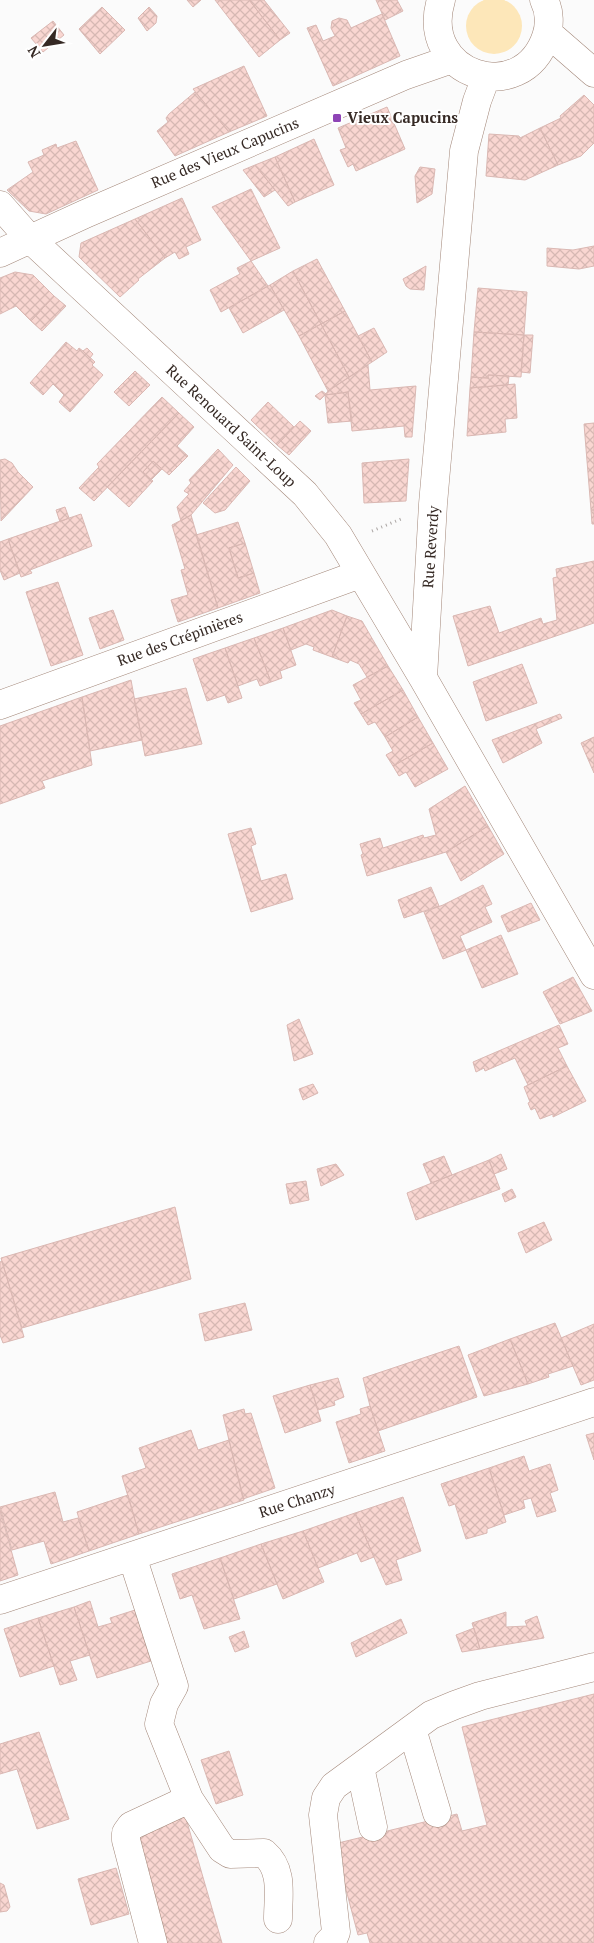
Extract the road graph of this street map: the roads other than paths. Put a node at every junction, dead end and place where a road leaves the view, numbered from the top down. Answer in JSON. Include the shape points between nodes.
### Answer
{"nodes":[{"id":1,"x":441,"y":0,"type":"edge"},
{"id":2,"x":549,"y":1,"type":"edge"},
{"id":3,"x":548,"y":33,"type":"junction"},
{"id":4,"x":452,"y":59,"type":"junction"},
{"id":5,"x":594,"y":73,"type":"edge"},
{"id":6,"x":486,"y":77,"type":"junction"},
{"id":7,"x":0,"y":205,"type":"edge"},
{"id":8,"x":29,"y":238,"type":"junction"},
{"id":9,"x":0,"y":253,"type":"edge"},
{"id":10,"x":360,"y":574,"type":"junction"},
{"id":11,"x":422,"y":678,"type":"junction"},
{"id":12,"x":0,"y":705,"type":"edge"},
{"id":13,"x":594,"y":976,"type":"edge"},
{"id":14,"x":594,"y":1402,"type":"edge"},
{"id":15,"x":132,"y":1556,"type":"junction"},
{"id":16,"x":0,"y":1600,"type":"edge"},
{"id":17,"x":594,"y":1667,"type":"edge"},
{"id":18,"x":412,"y":1729,"type":"junction"},
{"id":19,"x":360,"y":1767,"type":"junction"},
{"id":20,"x":189,"y":1799,"type":"junction"},
{"id":21,"x":436,"y":1813,"type":"dead end"},
{"id":22,"x":374,"y":1827,"type":"dead end"},
{"id":23,"x":278,"y":1919,"type":"dead end"},
{"id":24,"x":153,"y":1943,"type":"edge"},
{"id":25,"x":328,"y":1943,"type":"edge"}],
"edges":[{"from":1,"to":4,"type":"street","via":[[437,13],[438,30],[442,45]]},
{"from":2,"to":3,"type":"street"},
{"from":3,"to":5,"type":"street"},
{"from":3,"to":6,"type":"street","via":[[536,58],[526,67],[506,75]]},
{"from":4,"to":6,"type":"street","via":[[468,71]]},
{"from":4,"to":8,"type":"street","name":"Rue des Vieux Capucins","via":[[406,75]]},
{"from":6,"to":11,"type":"street","name":"Rue Reverdy","via":[[464,151],[433,504]]},
{"from":7,"to":8,"type":"street","name":"Rue Renouard Saint-Loup"},
{"from":8,"to":9,"type":"street","name":"Rue des Vieux Capucins"},
{"from":8,"to":10,"type":"street","name":"Rue Renouard Saint-Loup","via":[[305,494],[338,535]]},
{"from":10,"to":11,"type":"street","name":"Rue Renouard Saint-Loup"},
{"from":10,"to":12,"type":"street","name":"Rue des Crépinières"},
{"from":11,"to":13,"type":"street"},
{"from":14,"to":15,"type":"street","name":"Rue Chanzy"},
{"from":15,"to":16,"type":"street","name":"Rue Chanzy"},
{"from":15,"to":20,"type":"street","via":[[174,1686],[164,1704],[159,1724]]},
{"from":17,"to":18,"type":"street","via":[[454,1704]]},
{"from":18,"to":19,"type":"street"},
{"from":18,"to":21,"type":"street"},
{"from":19,"to":22,"type":"street"},
{"from":19,"to":25,"type":"street","via":[[334,1786],[326,1798],[323,1815],[336,1932]]},
{"from":20,"to":23,"type":"street","via":[[222,1849],[230,1854],[264,1853],[271,1860],[278,1871]]},
{"from":20,"to":24,"type":"street","via":[[131,1826],[126,1832]]}]}
